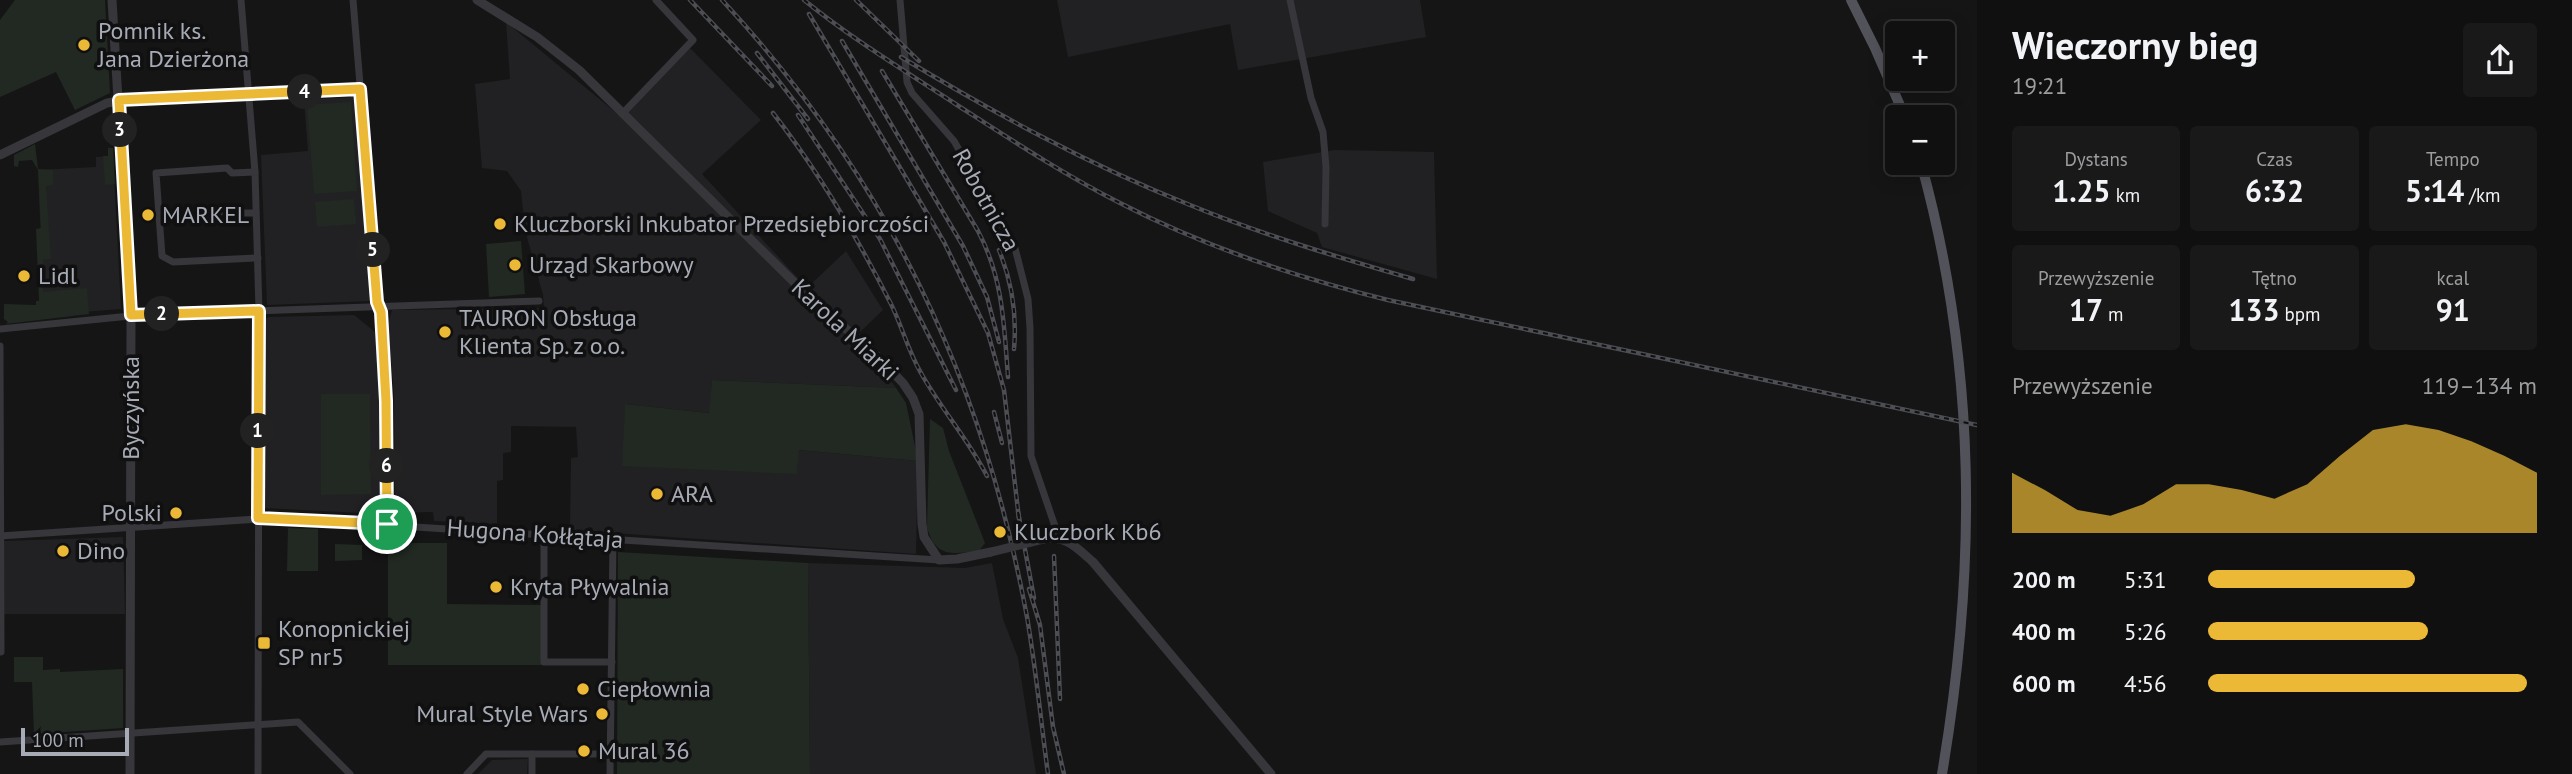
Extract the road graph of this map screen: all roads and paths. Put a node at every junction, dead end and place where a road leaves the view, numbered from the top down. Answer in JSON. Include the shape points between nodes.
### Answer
{"nodes":[{"id":1,"x":112,"y":0,"type":"edge"},
{"id":2,"x":241,"y":0,"type":"edge"},
{"id":3,"x":354,"y":0,"type":"edge"},
{"id":4,"x":477,"y":0,"type":"edge"},
{"id":5,"x":656,"y":0,"type":"edge"},
{"id":6,"x":900,"y":0,"type":"edge"},
{"id":7,"x":1290,"y":0,"type":"edge"},
{"id":8,"x":1851,"y":0,"type":"edge"},
{"id":9,"x":360,"y":89,"type":"junction"},
{"id":10,"x":249,"y":94,"type":"junction"},
{"id":11,"x":119,"y":100,"type":"junction"},
{"id":12,"x":1900,"y":105,"type":"edge"},
{"id":13,"x":623,"y":113,"type":"junction"},
{"id":14,"x":0,"y":155,"type":"edge"},
{"id":15,"x":255,"y":172,"type":"junction"},
{"id":16,"x":1924,"y":175,"type":"edge"},
{"id":17,"x":256,"y":213,"type":"junction"},
{"id":18,"x":159,"y":215,"type":"junction"},
{"id":19,"x":1325,"y":224,"type":"dead end"},
{"id":20,"x":258,"y":258,"type":"junction"},
{"id":21,"x":539,"y":301,"type":"dead end"},
{"id":22,"x":379,"y":307,"type":"junction"},
{"id":23,"x":259,"y":311,"type":"junction"},
{"id":24,"x":131,"y":315,"type":"junction"},
{"id":25,"x":0,"y":328,"type":"edge"},
{"id":26,"x":0,"y":346,"type":"edge"},
{"id":27,"x":258,"y":518,"type":"junction"},
{"id":28,"x":387,"y":524,"type":"junction"},
{"id":29,"x":131,"y":527,"type":"junction"},
{"id":30,"x":544,"y":535,"type":"junction"},
{"id":31,"x":1,"y":536,"type":"edge"},
{"id":32,"x":1059,"y":538,"type":"junction"},
{"id":33,"x":613,"y":539,"type":"junction"},
{"id":34,"x":939,"y":560,"type":"junction"},
{"id":35,"x":1,"y":652,"type":"edge"},
{"id":36,"x":612,"y":662,"type":"junction"},
{"id":37,"x":258,"y":724,"type":"junction"},
{"id":38,"x":130,"y":732,"type":"junction"},
{"id":39,"x":0,"y":741,"type":"edge"},
{"id":40,"x":532,"y":754,"type":"junction"},
{"id":41,"x":611,"y":754,"type":"junction"},
{"id":42,"x":130,"y":774,"type":"edge"},
{"id":43,"x":258,"y":774,"type":"edge"},
{"id":44,"x":350,"y":774,"type":"edge"},
{"id":45,"x":467,"y":774,"type":"edge"},
{"id":46,"x":532,"y":774,"type":"edge"},
{"id":47,"x":610,"y":774,"type":"edge"},
{"id":48,"x":1271,"y":774,"type":"edge"},
{"id":49,"x":1942,"y":774,"type":"edge"}],
"edges":[{"from":1,"to":11,"type":"street","name":"Byczyńska"},
{"from":2,"to":10,"type":"street"},
{"from":3,"to":9,"type":"street"},
{"from":4,"to":13,"type":"street","name":"Karola Miarki","via":[[579,69]]},
{"from":5,"to":13,"type":"street","via":[[693,40]]},
{"from":6,"to":32,"type":"street","name":"Robotnicza","via":[[907,82],[954,141],[1004,226],[1023,273],[1030,328],[1031,456]]},
{"from":7,"to":19,"type":"street","via":[[1323,132]]},
{"from":8,"to":12,"type":"main road"},
{"from":9,"to":10,"type":"street"},
{"from":9,"to":22,"type":"street"},
{"from":10,"to":11,"type":"street"},
{"from":10,"to":15,"type":"street"},
{"from":11,"to":14,"type":"street"},
{"from":11,"to":24,"type":"street","name":"Byczyńska"},
{"from":13,"to":34,"type":"street","name":"Karola Miarki","via":[[903,383],[919,414],[924,537]]},
{"from":15,"to":17,"type":"street"},
{"from":15,"to":18,"type":"street","via":[[232,173],[227,168],[156,173]]},
{"from":16,"to":49,"type":"main road","via":[[1964,340],[1976,465],[1968,649]]},
{"from":17,"to":18,"type":"street"},
{"from":17,"to":20,"type":"street"},
{"from":18,"to":20,"type":"street","via":[[162,256],[173,262]]},
{"from":20,"to":23,"type":"street"},
{"from":21,"to":22,"type":"street"},
{"from":22,"to":23,"type":"street"},
{"from":22,"to":28,"type":"street","via":[[386,401]]},
{"from":23,"to":24,"type":"street"},
{"from":23,"to":27,"type":"street"},
{"from":24,"to":25,"type":"street"},
{"from":24,"to":29,"type":"street","name":"Byczyńska"},
{"from":26,"to":31,"type":"street"},
{"from":27,"to":28,"type":"street","name":"Hugona Kołłątaja"},
{"from":27,"to":29,"type":"street","name":"Hugona Kołłątaja"},
{"from":27,"to":37,"type":"street"},
{"from":28,"to":30,"type":"street","name":"Hugona Kołłątaja"},
{"from":29,"to":31,"type":"street","name":"Hugona Kołłątaja"},
{"from":29,"to":38,"type":"street","name":"Byczyńska"},
{"from":30,"to":33,"type":"street","name":"Hugona Kołłątaja"},
{"from":30,"to":36,"type":"street","via":[[544,662]]},
{"from":31,"to":35,"type":"street"},
{"from":32,"to":34,"type":"street","bridge":true},
{"from":32,"to":48,"type":"street","via":[[1093,562]]},
{"from":33,"to":34,"type":"street","name":"Hugona Kołłątaja"},
{"from":33,"to":36,"type":"street"},
{"from":36,"to":41,"type":"street"},
{"from":37,"to":38,"type":"street"},
{"from":37,"to":43,"type":"street"},
{"from":37,"to":44,"type":"street","via":[[299,722]]},
{"from":38,"to":39,"type":"street"},
{"from":38,"to":42,"type":"street","name":"Byczyńska"},
{"from":40,"to":41,"type":"street"},
{"from":40,"to":45,"type":"street","via":[[486,754]]},
{"from":40,"to":46,"type":"street"},
{"from":41,"to":47,"type":"street"}]}
